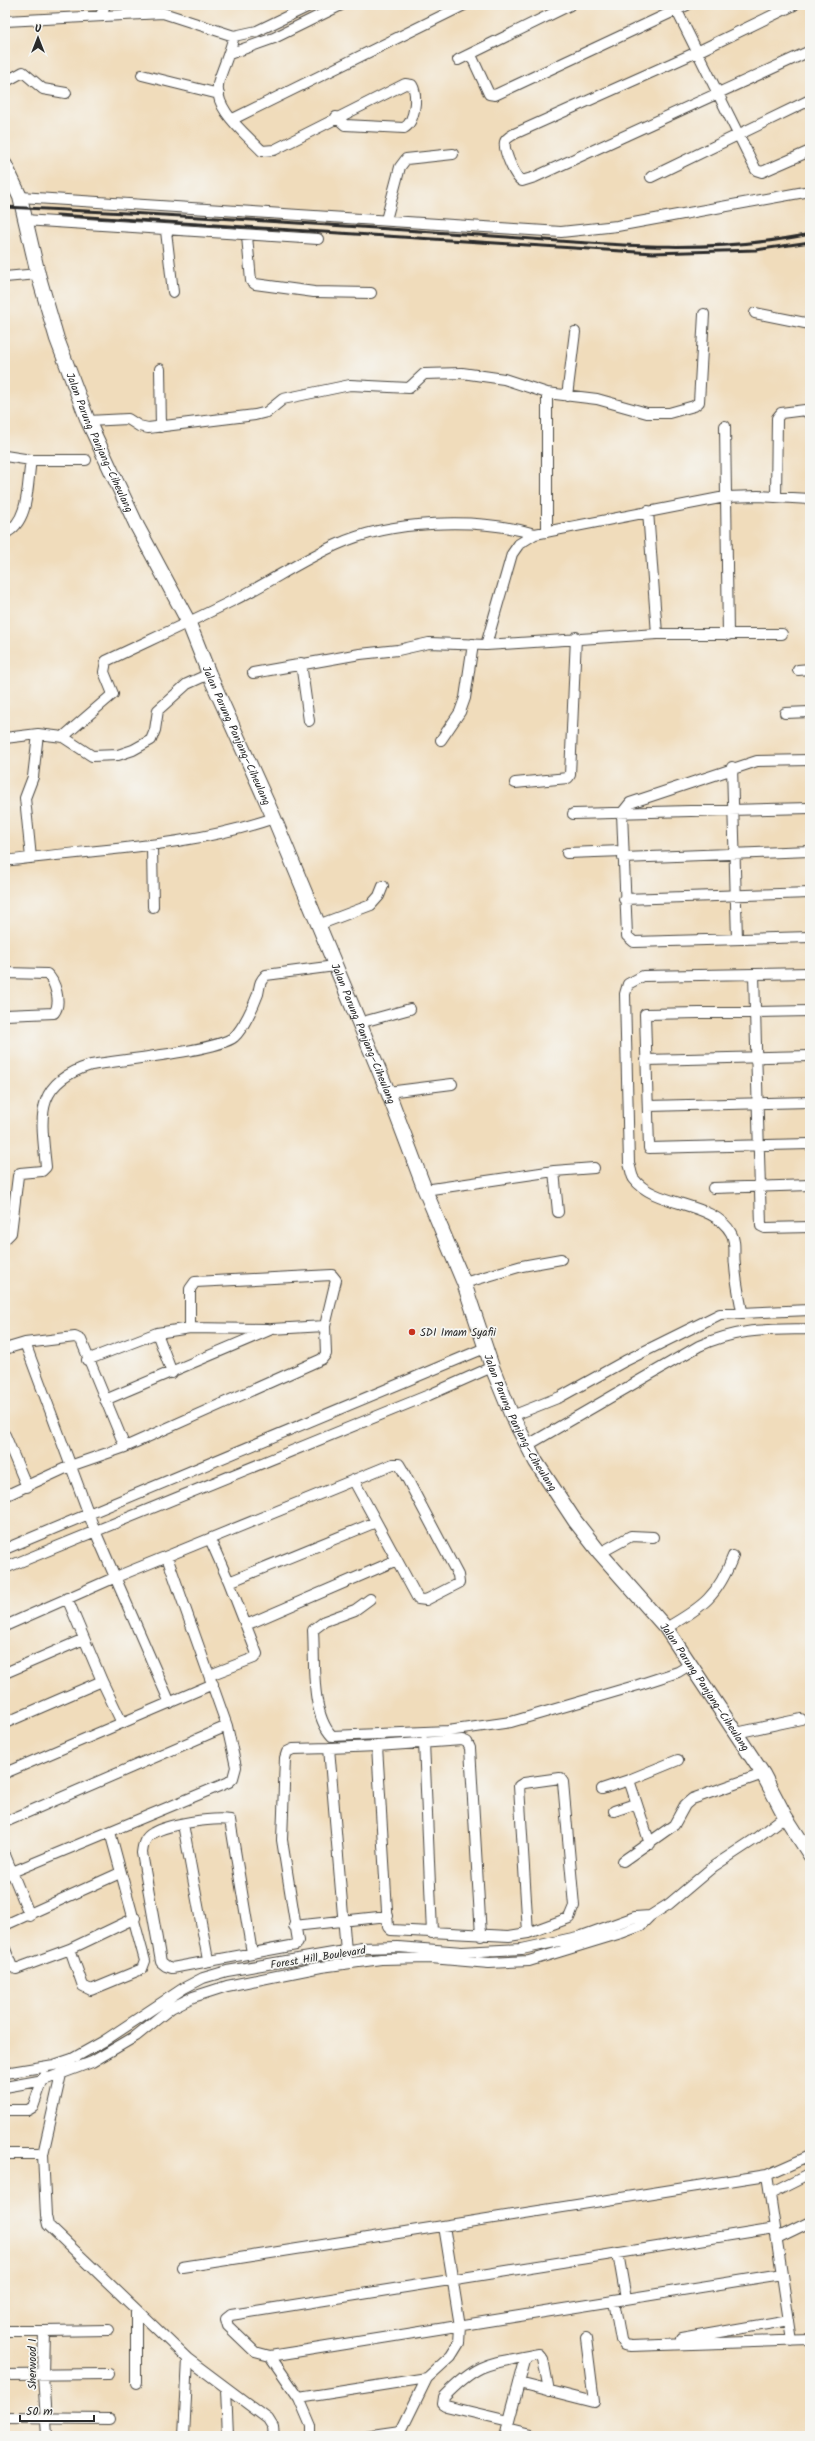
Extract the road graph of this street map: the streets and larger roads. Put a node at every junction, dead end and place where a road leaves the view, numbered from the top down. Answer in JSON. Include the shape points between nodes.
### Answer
{"nodes":[{"id":1,"x":105,"y":5,"type":"edge"},
{"id":2,"x":310,"y":5,"type":"edge"},
{"id":3,"x":341,"y":5,"type":"edge"},
{"id":4,"x":464,"y":5,"type":"edge"},
{"id":5,"x":570,"y":5,"type":"edge"},
{"id":6,"x":686,"y":5,"type":"edge"},
{"id":7,"x":794,"y":5,"type":"edge"},
{"id":8,"x":676,"y":7,"type":"edge"},
{"id":9,"x":161,"y":9,"type":"edge"},
{"id":10,"x":101,"y":15,"type":"junction"},
{"id":11,"x":5,"y":20,"type":"edge"},
{"id":12,"x":234,"y":36,"type":"junction"},
{"id":13,"x":810,"y":50,"type":"edge"},
{"id":14,"x":698,"y":52,"type":"junction"},
{"id":15,"x":229,"y":54,"type":"junction"},
{"id":16,"x":471,"y":55,"type":"junction"},
{"id":17,"x":458,"y":60,"type":"dead end"},
{"id":18,"x":142,"y":75,"type":"dead end"},
{"id":19,"x":5,"y":82,"type":"edge"},
{"id":20,"x":66,"y":93,"type":"dead end"},
{"id":21,"x":219,"y":94,"type":"junction"},
{"id":22,"x":718,"y":94,"type":"junction"},
{"id":23,"x":810,"y":100,"type":"edge"},
{"id":24,"x":336,"y":117,"type":"junction"},
{"id":25,"x":233,"y":119,"type":"junction"},
{"id":26,"x":737,"y":134,"type":"junction"},
{"id":27,"x":810,"y":151,"type":"edge"},
{"id":28,"x":453,"y":154,"type":"dead end"},
{"id":29,"x":5,"y":165,"type":"edge"},
{"id":30,"x":651,"y":177,"type":"dead end"},
{"id":31,"x":810,"y":191,"type":"edge"},
{"id":32,"x":20,"y":197,"type":"junction"},
{"id":33,"x":24,"y":220,"type":"junction"},
{"id":34,"x":386,"y":220,"type":"junction"},
{"id":35,"x":166,"y":231,"type":"junction"},
{"id":36,"x":247,"y":236,"type":"junction"},
{"id":37,"x":318,"y":239,"type":"dead end"},
{"id":38,"x":38,"y":274,"type":"junction"},
{"id":39,"x":5,"y":277,"type":"edge"},
{"id":40,"x":173,"y":292,"type":"dead end"},
{"id":41,"x":371,"y":293,"type":"dead end"},
{"id":42,"x":755,"y":313,"type":"dead end"},
{"id":43,"x":704,"y":314,"type":"dead end"},
{"id":44,"x":810,"y":324,"type":"edge"},
{"id":45,"x":575,"y":332,"type":"dead end"},
{"id":46,"x":160,"y":369,"type":"dead end"},
{"id":47,"x":547,"y":393,"type":"junction"},
{"id":48,"x":567,"y":396,"type":"junction"},
{"id":49,"x":810,"y":415,"type":"edge"},
{"id":50,"x":88,"y":421,"type":"junction"},
{"id":51,"x":725,"y":426,"type":"dead end"},
{"id":52,"x":161,"y":427,"type":"junction"},
{"id":53,"x":5,"y":456,"type":"edge"},
{"id":54,"x":31,"y":460,"type":"junction"},
{"id":55,"x":86,"y":460,"type":"dead end"},
{"id":56,"x":725,"y":497,"type":"junction"},
{"id":57,"x":776,"y":497,"type":"junction"},
{"id":58,"x":810,"y":499,"type":"edge"},
{"id":59,"x":648,"y":512,"type":"junction"},
{"id":60,"x":547,"y":532,"type":"junction"},
{"id":61,"x":5,"y":533,"type":"edge"},
{"id":62,"x":535,"y":534,"type":"junction"},
{"id":63,"x":188,"y":621,"type":"junction"},
{"id":64,"x":657,"y":634,"type":"junction"},
{"id":65,"x":782,"y":634,"type":"dead end"},
{"id":66,"x":728,"y":635,"type":"junction"},
{"id":67,"x":576,"y":637,"type":"junction"},
{"id":68,"x":473,"y":644,"type":"junction"},
{"id":69,"x":486,"y":645,"type":"junction"},
{"id":70,"x":301,"y":663,"type":"junction"},
{"id":71,"x":810,"y":669,"type":"edge"},
{"id":72,"x":798,"y":670,"type":"dead end"},
{"id":73,"x":253,"y":673,"type":"dead end"},
{"id":74,"x":209,"y":674,"type":"junction"},
{"id":75,"x":810,"y":712,"type":"edge"},
{"id":76,"x":785,"y":713,"type":"dead end"},
{"id":77,"x":310,"y":720,"type":"dead end"},
{"id":78,"x":38,"y":734,"type":"junction"},
{"id":79,"x":63,"y":737,"type":"junction"},
{"id":80,"x":5,"y":738,"type":"edge"},
{"id":81,"x":441,"y":740,"type":"dead end"},
{"id":82,"x":810,"y":760,"type":"edge"},
{"id":83,"x":732,"y":767,"type":"junction"},
{"id":84,"x":515,"y":783,"type":"dead end"},
{"id":85,"x":810,"y":808,"type":"edge"},
{"id":86,"x":733,"y":810,"type":"junction"},
{"id":87,"x":622,"y":813,"type":"junction"},
{"id":88,"x":573,"y":814,"type":"dead end"},
{"id":89,"x":274,"y":818,"type":"junction"},
{"id":90,"x":152,"y":846,"type":"junction"},
{"id":91,"x":810,"y":851,"type":"edge"},
{"id":92,"x":567,"y":853,"type":"dead end"},
{"id":93,"x":623,"y":854,"type":"junction"},
{"id":94,"x":734,"y":854,"type":"junction"},
{"id":95,"x":31,"y":858,"type":"junction"},
{"id":96,"x":5,"y":861,"type":"edge"},
{"id":97,"x":383,"y":886,"type":"dead end"},
{"id":98,"x":810,"y":893,"type":"edge"},
{"id":99,"x":736,"y":896,"type":"junction"},
{"id":100,"x":624,"y":899,"type":"junction"},
{"id":101,"x":153,"y":907,"type":"dead end"},
{"id":102,"x":318,"y":925,"type":"junction"},
{"id":103,"x":810,"y":937,"type":"edge"},
{"id":104,"x":737,"y":939,"type":"junction"},
{"id":105,"x":335,"y":966,"type":"junction"},
{"id":106,"x":5,"y":973,"type":"edge"},
{"id":107,"x":810,"y":973,"type":"edge"},
{"id":108,"x":754,"y":974,"type":"junction"},
{"id":109,"x":410,"y":1009,"type":"dead end"},
{"id":110,"x":755,"y":1011,"type":"junction"},
{"id":111,"x":810,"y":1011,"type":"edge"},
{"id":112,"x":5,"y":1015,"type":"edge"},
{"id":113,"x":359,"y":1023,"type":"junction"},
{"id":114,"x":810,"y":1056,"type":"edge"},
{"id":115,"x":756,"y":1057,"type":"junction"},
{"id":116,"x":646,"y":1060,"type":"junction"},
{"id":117,"x":452,"y":1084,"type":"dead end"},
{"id":118,"x":388,"y":1092,"type":"junction"},
{"id":119,"x":810,"y":1102,"type":"edge"},
{"id":120,"x":758,"y":1103,"type":"junction"},
{"id":121,"x":648,"y":1106,"type":"junction"},
{"id":122,"x":810,"y":1144,"type":"edge"},
{"id":123,"x":759,"y":1146,"type":"junction"},
{"id":124,"x":594,"y":1168,"type":"dead end"},
{"id":125,"x":554,"y":1171,"type":"junction"},
{"id":126,"x":810,"y":1185,"type":"edge"},
{"id":127,"x":760,"y":1186,"type":"junction"},
{"id":128,"x":713,"y":1188,"type":"dead end"},
{"id":129,"x":425,"y":1190,"type":"junction"},
{"id":130,"x":558,"y":1212,"type":"dead end"},
{"id":131,"x":810,"y":1227,"type":"edge"},
{"id":132,"x":5,"y":1239,"type":"edge"},
{"id":133,"x":561,"y":1259,"type":"dead end"},
{"id":134,"x":464,"y":1283,"type":"junction"},
{"id":135,"x":810,"y":1310,"type":"edge"},
{"id":136,"x":742,"y":1311,"type":"junction"},
{"id":137,"x":325,"y":1326,"type":"junction"},
{"id":138,"x":190,"y":1328,"type":"junction"},
{"id":139,"x":272,"y":1329,"type":"junction"},
{"id":140,"x":810,"y":1329,"type":"edge"},
{"id":141,"x":158,"y":1333,"type":"junction"},
{"id":142,"x":25,"y":1343,"type":"junction"},
{"id":143,"x":485,"y":1348,"type":"junction"},
{"id":144,"x":5,"y":1349,"type":"edge"},
{"id":145,"x":87,"y":1360,"type":"junction"},
{"id":146,"x":492,"y":1367,"type":"junction"},
{"id":147,"x":172,"y":1373,"type":"junction"},
{"id":148,"x":105,"y":1400,"type":"junction"},
{"id":149,"x":512,"y":1416,"type":"junction"},
{"id":150,"x":5,"y":1435,"type":"edge"},
{"id":151,"x":528,"y":1445,"type":"junction"},
{"id":152,"x":7,"y":1447,"type":"edge"},
{"id":153,"x":125,"y":1447,"type":"junction"},
{"id":154,"x":70,"y":1466,"type":"junction"},
{"id":155,"x":354,"y":1481,"type":"junction"},
{"id":156,"x":27,"y":1487,"type":"junction"},
{"id":157,"x":5,"y":1496,"type":"edge"},
{"id":158,"x":88,"y":1512,"type":"junction"},
{"id":159,"x":376,"y":1522,"type":"junction"},
{"id":160,"x":95,"y":1530,"type":"junction"},
{"id":161,"x":653,"y":1537,"type":"dead end"},
{"id":162,"x":210,"y":1539,"type":"junction"},
{"id":163,"x":5,"y":1548,"type":"edge"},
{"id":164,"x":600,"y":1553,"type":"junction"},
{"id":165,"x":732,"y":1556,"type":"dead end"},
{"id":166,"x":167,"y":1557,"type":"junction"},
{"id":167,"x":397,"y":1560,"type":"junction"},
{"id":168,"x":5,"y":1568,"type":"edge"},
{"id":169,"x":116,"y":1577,"type":"junction"},
{"id":170,"x":229,"y":1582,"type":"junction"},
{"id":171,"x":67,"y":1598,"type":"junction"},
{"id":172,"x":370,"y":1599,"type":"dead end"},
{"id":173,"x":246,"y":1625,"type":"junction"},
{"id":174,"x":5,"y":1626,"type":"edge"},
{"id":175,"x":666,"y":1628,"type":"junction"},
{"id":176,"x":84,"y":1640,"type":"junction"},
{"id":177,"x":690,"y":1664,"type":"junction"},
{"id":178,"x":5,"y":1673,"type":"edge"},
{"id":179,"x":212,"y":1680,"type":"junction"},
{"id":180,"x":102,"y":1681,"type":"junction"},
{"id":181,"x":170,"y":1703,"type":"junction"},
{"id":182,"x":801,"y":1720,"type":"dead end"},
{"id":183,"x":5,"y":1723,"type":"edge"},
{"id":184,"x":122,"y":1723,"type":"junction"},
{"id":185,"x":227,"y":1726,"type":"junction"},
{"id":186,"x":736,"y":1734,"type":"junction"},
{"id":187,"x":424,"y":1742,"type":"junction"},
{"id":188,"x":377,"y":1746,"type":"junction"},
{"id":189,"x":329,"y":1748,"type":"junction"},
{"id":190,"x":678,"y":1760,"type":"dead end"},
{"id":191,"x":5,"y":1773,"type":"edge"},
{"id":192,"x":763,"y":1774,"type":"junction"},
{"id":193,"x":629,"y":1780,"type":"junction"},
{"id":194,"x":602,"y":1789,"type":"dead end"},
{"id":195,"x":635,"y":1804,"type":"junction"},
{"id":196,"x":614,"y":1811,"type":"dead end"},
{"id":197,"x":785,"y":1816,"type":"junction"},
{"id":198,"x":5,"y":1822,"type":"edge"},
{"id":199,"x":183,"y":1824,"type":"junction"},
{"id":200,"x":110,"y":1832,"type":"junction"},
{"id":201,"x":650,"y":1844,"type":"junction"},
{"id":202,"x":5,"y":1855,"type":"edge"},
{"id":203,"x":810,"y":1855,"type":"edge"},
{"id":204,"x":623,"y":1861,"type":"dead end"},
{"id":205,"x":9,"y":1873,"type":"edge"},
{"id":206,"x":120,"y":1873,"type":"junction"},
{"id":207,"x":30,"y":1916,"type":"junction"},
{"id":208,"x":388,"y":1916,"type":"junction"},
{"id":209,"x":650,"y":1916,"type":"junction"},
{"id":210,"x":135,"y":1918,"type":"junction"},
{"id":211,"x":342,"y":1920,"type":"junction"},
{"id":212,"x":5,"y":1925,"type":"edge"},
{"id":213,"x":294,"y":1926,"type":"junction"},
{"id":214,"x":432,"y":1933,"type":"junction"},
{"id":215,"x":528,"y":1933,"type":"junction"},
{"id":216,"x":481,"y":1936,"type":"junction"},
{"id":217,"x":70,"y":1949,"type":"junction"},
{"id":218,"x":5,"y":1950,"type":"edge"},
{"id":219,"x":346,"y":1950,"type":"junction"},
{"id":220,"x":252,"y":1953,"type":"junction"},
{"id":221,"x":208,"y":1960,"type":"junction"},
{"id":222,"x":347,"y":1963,"type":"junction"},
{"id":223,"x":64,"y":2062,"type":"junction"},
{"id":224,"x":46,"y":2066,"type":"junction"},
{"id":225,"x":5,"y":2073,"type":"edge"},
{"id":226,"x":61,"y":2074,"type":"junction"},
{"id":227,"x":44,"y":2080,"type":"junction"},
{"id":228,"x":5,"y":2086,"type":"edge"},
{"id":229,"x":5,"y":2110,"type":"edge"},
{"id":230,"x":5,"y":2154,"type":"edge"},
{"id":231,"x":42,"y":2154,"type":"junction"},
{"id":232,"x":809,"y":2154,"type":"edge"},
{"id":233,"x":810,"y":2174,"type":"edge"},
{"id":234,"x":767,"y":2175,"type":"junction"},
{"id":235,"x":770,"y":2194,"type":"junction"},
{"id":236,"x":810,"y":2222,"type":"edge"},
{"id":237,"x":444,"y":2226,"type":"junction"},
{"id":238,"x":776,"y":2233,"type":"junction"},
{"id":239,"x":618,"y":2253,"type":"junction"},
{"id":240,"x":182,"y":2267,"type":"dead end"},
{"id":241,"x":782,"y":2274,"type":"junction"},
{"id":242,"x":452,"y":2279,"type":"junction"},
{"id":243,"x":626,"y":2299,"type":"junction"},
{"id":244,"x":614,"y":2301,"type":"junction"},
{"id":245,"x":136,"y":2310,"type":"junction"},
{"id":246,"x":789,"y":2320,"type":"junction"},
{"id":247,"x":460,"y":2326,"type":"junction"},
{"id":248,"x":109,"y":2330,"type":"dead end"},
{"id":249,"x":5,"y":2331,"type":"edge"},
{"id":250,"x":44,"y":2331,"type":"junction"},
{"id":251,"x":586,"y":2338,"type":"dead end"},
{"id":252,"x":810,"y":2340,"type":"edge"},
{"id":253,"x":792,"y":2341,"type":"junction"},
{"id":254,"x":646,"y":2346,"type":"junction"},
{"id":255,"x":270,"y":2356,"type":"junction"},
{"id":256,"x":526,"y":2357,"type":"junction"},
{"id":257,"x":188,"y":2359,"type":"junction"},
{"id":258,"x":109,"y":2374,"type":"dead end"},
{"id":259,"x":5,"y":2375,"type":"edge"},
{"id":260,"x":43,"y":2375,"type":"junction"},
{"id":261,"x":427,"y":2378,"type":"junction"},
{"id":262,"x":136,"y":2383,"type":"dead end"},
{"id":263,"x":519,"y":2384,"type":"junction"},
{"id":264,"x":226,"y":2389,"type":"junction"},
{"id":265,"x":549,"y":2391,"type":"junction"},
{"id":266,"x":299,"y":2398,"type":"junction"},
{"id":267,"x":5,"y":2418,"type":"edge"},
{"id":268,"x":44,"y":2418,"type":"junction"},
{"id":269,"x":110,"y":2418,"type":"dead end"},
{"id":270,"x":507,"y":2428,"type":"edge"},
{"id":271,"x":46,"y":2436,"type":"edge"},
{"id":272,"x":184,"y":2436,"type":"edge"},
{"id":273,"x":228,"y":2436,"type":"edge"},
{"id":274,"x":274,"y":2436,"type":"edge"},
{"id":275,"x":311,"y":2436,"type":"edge"},
{"id":276,"x":366,"y":2436,"type":"edge"},
{"id":277,"x":540,"y":2436,"type":"edge"}],
"edges":[{"from":1,"to":10,"type":"street"},
{"from":2,"to":12,"type":"street","via":[[257,30]]},
{"from":3,"to":15,"type":"street","via":[[274,38]]},
{"from":4,"to":25,"type":"street"},
{"from":5,"to":16,"type":"street"},
{"from":6,"to":8,"type":"street"},
{"from":7,"to":14,"type":"street"},
{"from":8,"to":14,"type":"street"},
{"from":8,"to":16,"type":"street","via":[[495,95],[489,94]]},
{"from":9,"to":10,"type":"street"},
{"from":9,"to":12,"type":"street"},
{"from":10,"to":11,"type":"street"},
{"from":12,"to":15,"type":"street"},
{"from":13,"to":22,"type":"street"},
{"from":14,"to":22,"type":"street"},
{"from":14,"to":22,"type":"street","via":[[514,134],[506,139],[504,144],[509,162],[518,180],[535,177]]},
{"from":15,"to":21,"type":"street","via":[[219,81]]},
{"from":16,"to":17,"type":"street"},
{"from":18,"to":21,"type":"street"},
{"from":19,"to":20,"type":"street","via":[[23,72],[43,89]]},
{"from":21,"to":25,"type":"street","via":[[223,108]]},
{"from":22,"to":26,"type":"street"},
{"from":23,"to":26,"type":"street"},
{"from":24,"to":24,"type":"street","via":[[405,84],[412,85],[415,90],[410,124],[404,128],[345,125]]},
{"from":24,"to":25,"type":"street","via":[[268,152],[262,150]]},
{"from":26,"to":27,"type":"street","via":[[756,170],[759,171]]},
{"from":26,"to":30,"type":"street"},
{"from":28,"to":34,"type":"street","via":[[406,159],[400,167]]},
{"from":29,"to":32,"type":"street","name":"Jalan Parung Panjang–Ciheulang"},
{"from":31,"to":34,"type":"street","via":[[617,226],[561,232]]},
{"from":32,"to":33,"type":"street","name":"Jalan Parung Panjang–Ciheulang"},
{"from":32,"to":34,"type":"street"},
{"from":33,"to":35,"type":"street"},
{"from":33,"to":38,"type":"street","name":"Jalan Parung Panjang–Ciheulang"},
{"from":35,"to":36,"type":"street"},
{"from":35,"to":40,"type":"street"},
{"from":36,"to":37,"type":"street"},
{"from":36,"to":41,"type":"street","via":[[251,281],[255,284],[314,292]]},
{"from":38,"to":39,"type":"street"},
{"from":38,"to":50,"type":"street","name":"Jalan Parung Panjang–Ciheulang","via":[[57,340]]},
{"from":42,"to":44,"type":"street"},
{"from":43,"to":48,"type":"street","via":[[700,396],[699,402],[694,406],[669,413],[647,413],[597,399]]},
{"from":45,"to":48,"type":"street"},
{"from":46,"to":52,"type":"street"},
{"from":47,"to":48,"type":"street"},
{"from":47,"to":52,"type":"street","via":[[504,379],[462,373],[428,373],[420,376],[409,388],[350,385],[283,399],[261,414]]},
{"from":47,"to":60,"type":"street"},
{"from":49,"to":57,"type":"street","via":[[804,410],[781,413],[776,418]]},
{"from":50,"to":52,"type":"street","via":[[128,419],[139,426]]},
{"from":50,"to":63,"type":"street","name":"Jalan Parung Panjang–Ciheulang","via":[[137,526]]},
{"from":51,"to":56,"type":"street"},
{"from":53,"to":54,"type":"street"},
{"from":54,"to":55,"type":"street"},
{"from":54,"to":61,"type":"street","via":[[23,513],[14,527]]},
{"from":56,"to":57,"type":"street"},
{"from":56,"to":59,"type":"street"},
{"from":56,"to":66,"type":"street"},
{"from":57,"to":58,"type":"street"},
{"from":59,"to":60,"type":"street"},
{"from":59,"to":64,"type":"street"},
{"from":60,"to":62,"type":"street"},
{"from":62,"to":63,"type":"street","via":[[517,528],[461,522],[386,530],[337,544],[233,600]]},
{"from":62,"to":69,"type":"street","via":[[519,544],[512,554]]},
{"from":63,"to":74,"type":"street","name":"Jalan Parung Panjang–Ciheulang"},
{"from":63,"to":79,"type":"street","via":[[106,661],[104,672],[112,694]]},
{"from":64,"to":66,"type":"street"},
{"from":64,"to":67,"type":"street"},
{"from":65,"to":66,"type":"street"},
{"from":67,"to":69,"type":"street"},
{"from":67,"to":84,"type":"street","via":[[570,775],[568,778]]},
{"from":68,"to":69,"type":"street"},
{"from":68,"to":70,"type":"street","via":[[429,643],[392,651]]},
{"from":68,"to":81,"type":"street","via":[[465,698],[460,712]]},
{"from":70,"to":73,"type":"street"},
{"from":70,"to":77,"type":"street"},
{"from":71,"to":72,"type":"street"},
{"from":74,"to":79,"type":"street","via":[[187,684],[158,710],[151,740],[133,750],[118,755],[92,756]]},
{"from":74,"to":89,"type":"street","name":"Jalan Parung Panjang–Ciheulang"},
{"from":75,"to":76,"type":"street"},
{"from":78,"to":79,"type":"street"},
{"from":78,"to":80,"type":"street"},
{"from":78,"to":95,"type":"street","via":[[34,777],[25,798]]},
{"from":82,"to":83,"type":"street","via":[[757,761]]},
{"from":83,"to":86,"type":"street"},
{"from":83,"to":87,"type":"street","via":[[630,802]]},
{"from":85,"to":86,"type":"street"},
{"from":86,"to":87,"type":"street"},
{"from":86,"to":94,"type":"street"},
{"from":87,"to":88,"type":"street"},
{"from":87,"to":93,"type":"street"},
{"from":89,"to":90,"type":"street","via":[[242,828]]},
{"from":89,"to":102,"type":"street","name":"Jalan Parung Panjang–Ciheulang"},
{"from":90,"to":95,"type":"street"},
{"from":90,"to":101,"type":"street"},
{"from":91,"to":94,"type":"street"},
{"from":92,"to":93,"type":"street"},
{"from":93,"to":94,"type":"street"},
{"from":93,"to":100,"type":"street"},
{"from":94,"to":99,"type":"street"},
{"from":95,"to":96,"type":"street"},
{"from":97,"to":102,"type":"street","via":[[371,905]]},
{"from":98,"to":99,"type":"street"},
{"from":99,"to":100,"type":"street"},
{"from":99,"to":104,"type":"street"},
{"from":100,"to":104,"type":"street","via":[[627,936],[634,942]]},
{"from":102,"to":105,"type":"street","name":"Jalan Parung Panjang–Ciheulang"},
{"from":103,"to":104,"type":"street"},
{"from":105,"to":113,"type":"street","name":"Jalan Parung Panjang–Ciheulang"},
{"from":105,"to":132,"type":"street","via":[[266,975],[260,981],[258,994],[244,1024],[234,1037],[211,1047],[73,1070],[47,1096],[41,1115],[46,1167],[42,1171],[20,1173],[18,1176],[11,1233]]},
{"from":106,"to":112,"type":"street","via":[[47,974],[52,978],[58,1006],[54,1013]]},
{"from":107,"to":108,"type":"street"},
{"from":108,"to":110,"type":"street"},
{"from":108,"to":136,"type":"street","via":[[643,976],[628,984],[625,994],[629,1164],[633,1178],[644,1188],[702,1211],[730,1231],[734,1240],[734,1265]]},
{"from":109,"to":113,"type":"street"},
{"from":110,"to":111,"type":"street"},
{"from":110,"to":115,"type":"street"},
{"from":110,"to":116,"type":"street","via":[[645,1014]]},
{"from":113,"to":118,"type":"street","name":"Jalan Parung Panjang–Ciheulang"},
{"from":114,"to":115,"type":"street"},
{"from":115,"to":116,"type":"street"},
{"from":115,"to":120,"type":"street"},
{"from":116,"to":121,"type":"street"},
{"from":117,"to":118,"type":"street"},
{"from":118,"to":129,"type":"street","name":"Jalan Parung Panjang–Ciheulang"},
{"from":119,"to":120,"type":"street"},
{"from":120,"to":121,"type":"street"},
{"from":120,"to":123,"type":"street"},
{"from":121,"to":123,"type":"street","via":[[649,1148]]},
{"from":122,"to":123,"type":"street"},
{"from":123,"to":127,"type":"street"},
{"from":124,"to":125,"type":"street"},
{"from":125,"to":129,"type":"street"},
{"from":125,"to":130,"type":"street"},
{"from":126,"to":127,"type":"street"},
{"from":127,"to":128,"type":"street"},
{"from":127,"to":131,"type":"street","via":[[761,1226]]},
{"from":129,"to":134,"type":"street","name":"Jalan Parung Panjang–Ciheulang"},
{"from":133,"to":134,"type":"street","via":[[522,1266]]},
{"from":134,"to":143,"type":"street","name":"Jalan Parung Panjang–Ciheulang"},
{"from":135,"to":136,"type":"street"},
{"from":136,"to":149,"type":"street","via":[[720,1314],[625,1361],[560,1397]]},
{"from":137,"to":138,"type":"street","via":[[336,1280],[332,1275],[194,1282],[190,1289]]},
{"from":137,"to":139,"type":"street"},
{"from":137,"to":153,"type":"street","via":[[326,1354],[322,1359]]},
{"from":138,"to":139,"type":"street"},
{"from":138,"to":141,"type":"street"},
{"from":139,"to":147,"type":"street"},
{"from":140,"to":151,"type":"street","via":[[749,1330],[724,1335],[699,1346]]},
{"from":141,"to":145,"type":"street"},
{"from":141,"to":147,"type":"street"},
{"from":142,"to":144,"type":"street"},
{"from":142,"to":145,"type":"street","via":[[78,1337]]},
{"from":142,"to":154,"type":"street"},
{"from":143,"to":146,"type":"street","name":"Jalan Parung Panjang–Ciheulang"},
{"from":143,"to":158,"type":"street"},
{"from":145,"to":148,"type":"street"},
{"from":146,"to":149,"type":"street","name":"Jalan Parung Panjang–Ciheulang"},
{"from":146,"to":160,"type":"street"},
{"from":147,"to":148,"type":"street"},
{"from":148,"to":153,"type":"street"},
{"from":149,"to":151,"type":"street","name":"Jalan Parung Panjang–Ciheulang"},
{"from":150,"to":152,"type":"street"},
{"from":151,"to":164,"type":"street","name":"Jalan Parung Panjang–Ciheulang","via":[[536,1462]]},
{"from":152,"to":156,"type":"street"},
{"from":153,"to":154,"type":"street"},
{"from":154,"to":156,"type":"street"},
{"from":154,"to":158,"type":"street"},
{"from":155,"to":159,"type":"street"},
{"from":155,"to":162,"type":"street"},
{"from":155,"to":167,"type":"street","via":[[393,1464],[399,1464],[458,1575],[459,1583],[422,1601],[418,1599]]},
{"from":156,"to":157,"type":"street"},
{"from":158,"to":160,"type":"street"},
{"from":158,"to":163,"type":"street"},
{"from":159,"to":167,"type":"street"},
{"from":159,"to":170,"type":"street"},
{"from":160,"to":168,"type":"street"},
{"from":160,"to":169,"type":"street"},
{"from":161,"to":164,"type":"street","via":[[631,1536]]},
{"from":162,"to":166,"type":"street"},
{"from":162,"to":170,"type":"street"},
{"from":164,"to":175,"type":"street","name":"Jalan Parung Panjang–Ciheulang"},
{"from":165,"to":175,"type":"street","via":[[722,1580],[707,1601]]},
{"from":166,"to":169,"type":"street"},
{"from":166,"to":179,"type":"street"},
{"from":167,"to":173,"type":"street"},
{"from":169,"to":171,"type":"street"},
{"from":169,"to":181,"type":"street"},
{"from":170,"to":173,"type":"street"},
{"from":171,"to":174,"type":"street"},
{"from":171,"to":176,"type":"street"},
{"from":172,"to":177,"type":"street","via":[[355,1610],[325,1621],[313,1630],[316,1690],[321,1718],[332,1736],[448,1732],[511,1722],[638,1685],[678,1672]]},
{"from":173,"to":179,"type":"street","via":[[256,1650],[254,1658]]},
{"from":175,"to":177,"type":"street","name":"Jalan Parung Panjang–Ciheulang"},
{"from":176,"to":178,"type":"street"},
{"from":176,"to":180,"type":"street"},
{"from":177,"to":186,"type":"street","name":"Jalan Parung Panjang–Ciheulang"},
{"from":179,"to":181,"type":"street"},
{"from":179,"to":185,"type":"street"},
{"from":180,"to":183,"type":"street"},
{"from":180,"to":184,"type":"street"},
{"from":181,"to":184,"type":"street"},
{"from":182,"to":186,"type":"street"},
{"from":184,"to":191,"type":"street"},
{"from":185,"to":198,"type":"street"},
{"from":185,"to":200,"type":"street","via":[[236,1767],[229,1782]]},
{"from":186,"to":192,"type":"street","name":"Jalan Parung Panjang–Ciheulang"},
{"from":187,"to":188,"type":"street"},
{"from":187,"to":214,"type":"street"},
{"from":187,"to":216,"type":"street","via":[[462,1740],[467,1742],[470,1748]]},
{"from":188,"to":189,"type":"street"},
{"from":188,"to":208,"type":"street"},
{"from":189,"to":211,"type":"street"},
{"from":189,"to":213,"type":"street","via":[[293,1749],[287,1752],[285,1758],[282,1840]]},
{"from":190,"to":193,"type":"street"},
{"from":192,"to":197,"type":"street","name":"Jalan Parung Panjang–Ciheulang"},
{"from":192,"to":201,"type":"street","via":[[692,1800],[685,1805],[674,1825]]},
{"from":193,"to":194,"type":"street"},
{"from":193,"to":195,"type":"street"},
{"from":195,"to":196,"type":"street"},
{"from":195,"to":201,"type":"street"},
{"from":197,"to":203,"type":"street","name":"Jalan Parung Panjang–Ciheulang"},
{"from":197,"to":209,"type":"street","name":"Forest Hill Boulevard","via":[[695,1880],[670,1904]]},
{"from":199,"to":220,"type":"street","via":[[230,1820]]},
{"from":199,"to":221,"type":"street"},
{"from":199,"to":221,"type":"street","via":[[153,1833],[143,1843],[142,1853],[161,1962],[172,1968]]},
{"from":200,"to":205,"type":"street"},
{"from":200,"to":206,"type":"street"},
{"from":201,"to":204,"type":"street"},
{"from":202,"to":205,"type":"street"},
{"from":205,"to":207,"type":"street"},
{"from":206,"to":207,"type":"street"},
{"from":206,"to":210,"type":"street"},
{"from":207,"to":212,"type":"street"},
{"from":208,"to":211,"type":"street"},
{"from":208,"to":214,"type":"street","via":[[388,1927],[391,1930]]},
{"from":209,"to":219,"type":"street","via":[[635,1917],[582,1936],[522,1949],[462,1952],[398,1947]]},
{"from":209,"to":222,"type":"street","name":"Forest Hill Boulevard","via":[[640,1926],[627,1931],[529,1961],[489,1963],[402,1958]]},
{"from":210,"to":217,"type":"street"},
{"from":210,"to":217,"type":"street","via":[[145,1961],[142,1969],[91,1990],[86,1989]]},
{"from":211,"to":213,"type":"street"},
{"from":211,"to":219,"type":"street"},
{"from":213,"to":220,"type":"street","via":[[298,1940],[296,1945]]},
{"from":214,"to":216,"type":"street"},
{"from":215,"to":215,"type":"street","via":[[519,1786],[560,1778],[563,1782],[574,1906],[569,1918]]},
{"from":215,"to":216,"type":"street"},
{"from":217,"to":218,"type":"street","via":[[16,1969],[12,1967]]},
{"from":219,"to":222,"type":"street"},
{"from":219,"to":223,"type":"street","via":[[227,1971],[203,1978],[104,2041]]},
{"from":220,"to":221,"type":"street"},
{"from":222,"to":226,"type":"street","name":"Forest Hill Boulevard","via":[[255,1980],[193,1997],[171,2008],[136,2036],[105,2055]]},
{"from":223,"to":224,"type":"street"},
{"from":223,"to":226,"type":"street"},
{"from":224,"to":225,"type":"street"},
{"from":224,"to":227,"type":"street"},
{"from":226,"to":227,"type":"street","name":"Forest Hill Boulevard"},
{"from":226,"to":231,"type":"street"},
{"from":227,"to":228,"type":"street","name":"Forest Hill Boulevard"},
{"from":227,"to":229,"type":"street","via":[[33,2107],[28,2110]]},
{"from":230,"to":231,"type":"street"},
{"from":231,"to":245,"type":"street","via":[[48,2225]]},
{"from":232,"to":234,"type":"street"},
{"from":233,"to":235,"type":"street"},
{"from":234,"to":235,"type":"street"},
{"from":234,"to":237,"type":"street"},
{"from":235,"to":238,"type":"street"},
{"from":236,"to":238,"type":"street"},
{"from":237,"to":240,"type":"street"},
{"from":237,"to":242,"type":"street"},
{"from":238,"to":239,"type":"street"},
{"from":238,"to":241,"type":"street"},
{"from":239,"to":242,"type":"street"},
{"from":239,"to":243,"type":"street"},
{"from":241,"to":243,"type":"street"},
{"from":241,"to":246,"type":"street"},
{"from":242,"to":247,"type":"street"},
{"from":242,"to":255,"type":"street","via":[[231,2315],[226,2319],[228,2326],[256,2352]]},
{"from":243,"to":244,"type":"street"},
{"from":244,"to":247,"type":"street"},
{"from":244,"to":254,"type":"street","via":[[624,2345]]},
{"from":245,"to":257,"type":"street"},
{"from":245,"to":262,"type":"street"},
{"from":246,"to":253,"type":"street"},
{"from":246,"to":254,"type":"street"},
{"from":247,"to":255,"type":"street"},
{"from":247,"to":261,"type":"street","via":[[459,2343],[451,2356]]},
{"from":248,"to":250,"type":"street"},
{"from":249,"to":250,"type":"street","name":"Sherwood 1"},
{"from":250,"to":260,"type":"street","name":"Sherwood 1"},
{"from":251,"to":265,"type":"street","via":[[594,2402]]},
{"from":252,"to":253,"type":"street"},
{"from":253,"to":254,"type":"street"},
{"from":255,"to":266,"type":"street"},
{"from":256,"to":263,"type":"street"},
{"from":256,"to":265,"type":"street","via":[[542,2356]]},
{"from":256,"to":270,"type":"street","via":[[480,2366],[463,2377],[443,2401],[446,2406]]},
{"from":257,"to":264,"type":"street"},
{"from":257,"to":272,"type":"street"},
{"from":258,"to":260,"type":"street"},
{"from":259,"to":260,"type":"street"},
{"from":260,"to":268,"type":"street","name":"Sherwood 1"},
{"from":261,"to":266,"type":"street"},
{"from":261,"to":276,"type":"street","via":[[400,2431]]},
{"from":263,"to":265,"type":"street"},
{"from":263,"to":270,"type":"street"},
{"from":264,"to":273,"type":"street"},
{"from":264,"to":274,"type":"street","via":[[268,2419],[273,2427]]},
{"from":266,"to":275,"type":"street","via":[[311,2426]]},
{"from":267,"to":268,"type":"street"},
{"from":268,"to":269,"type":"street"},
{"from":268,"to":271,"type":"street","name":"Sherwood 1"},
{"from":270,"to":277,"type":"street"}]}
